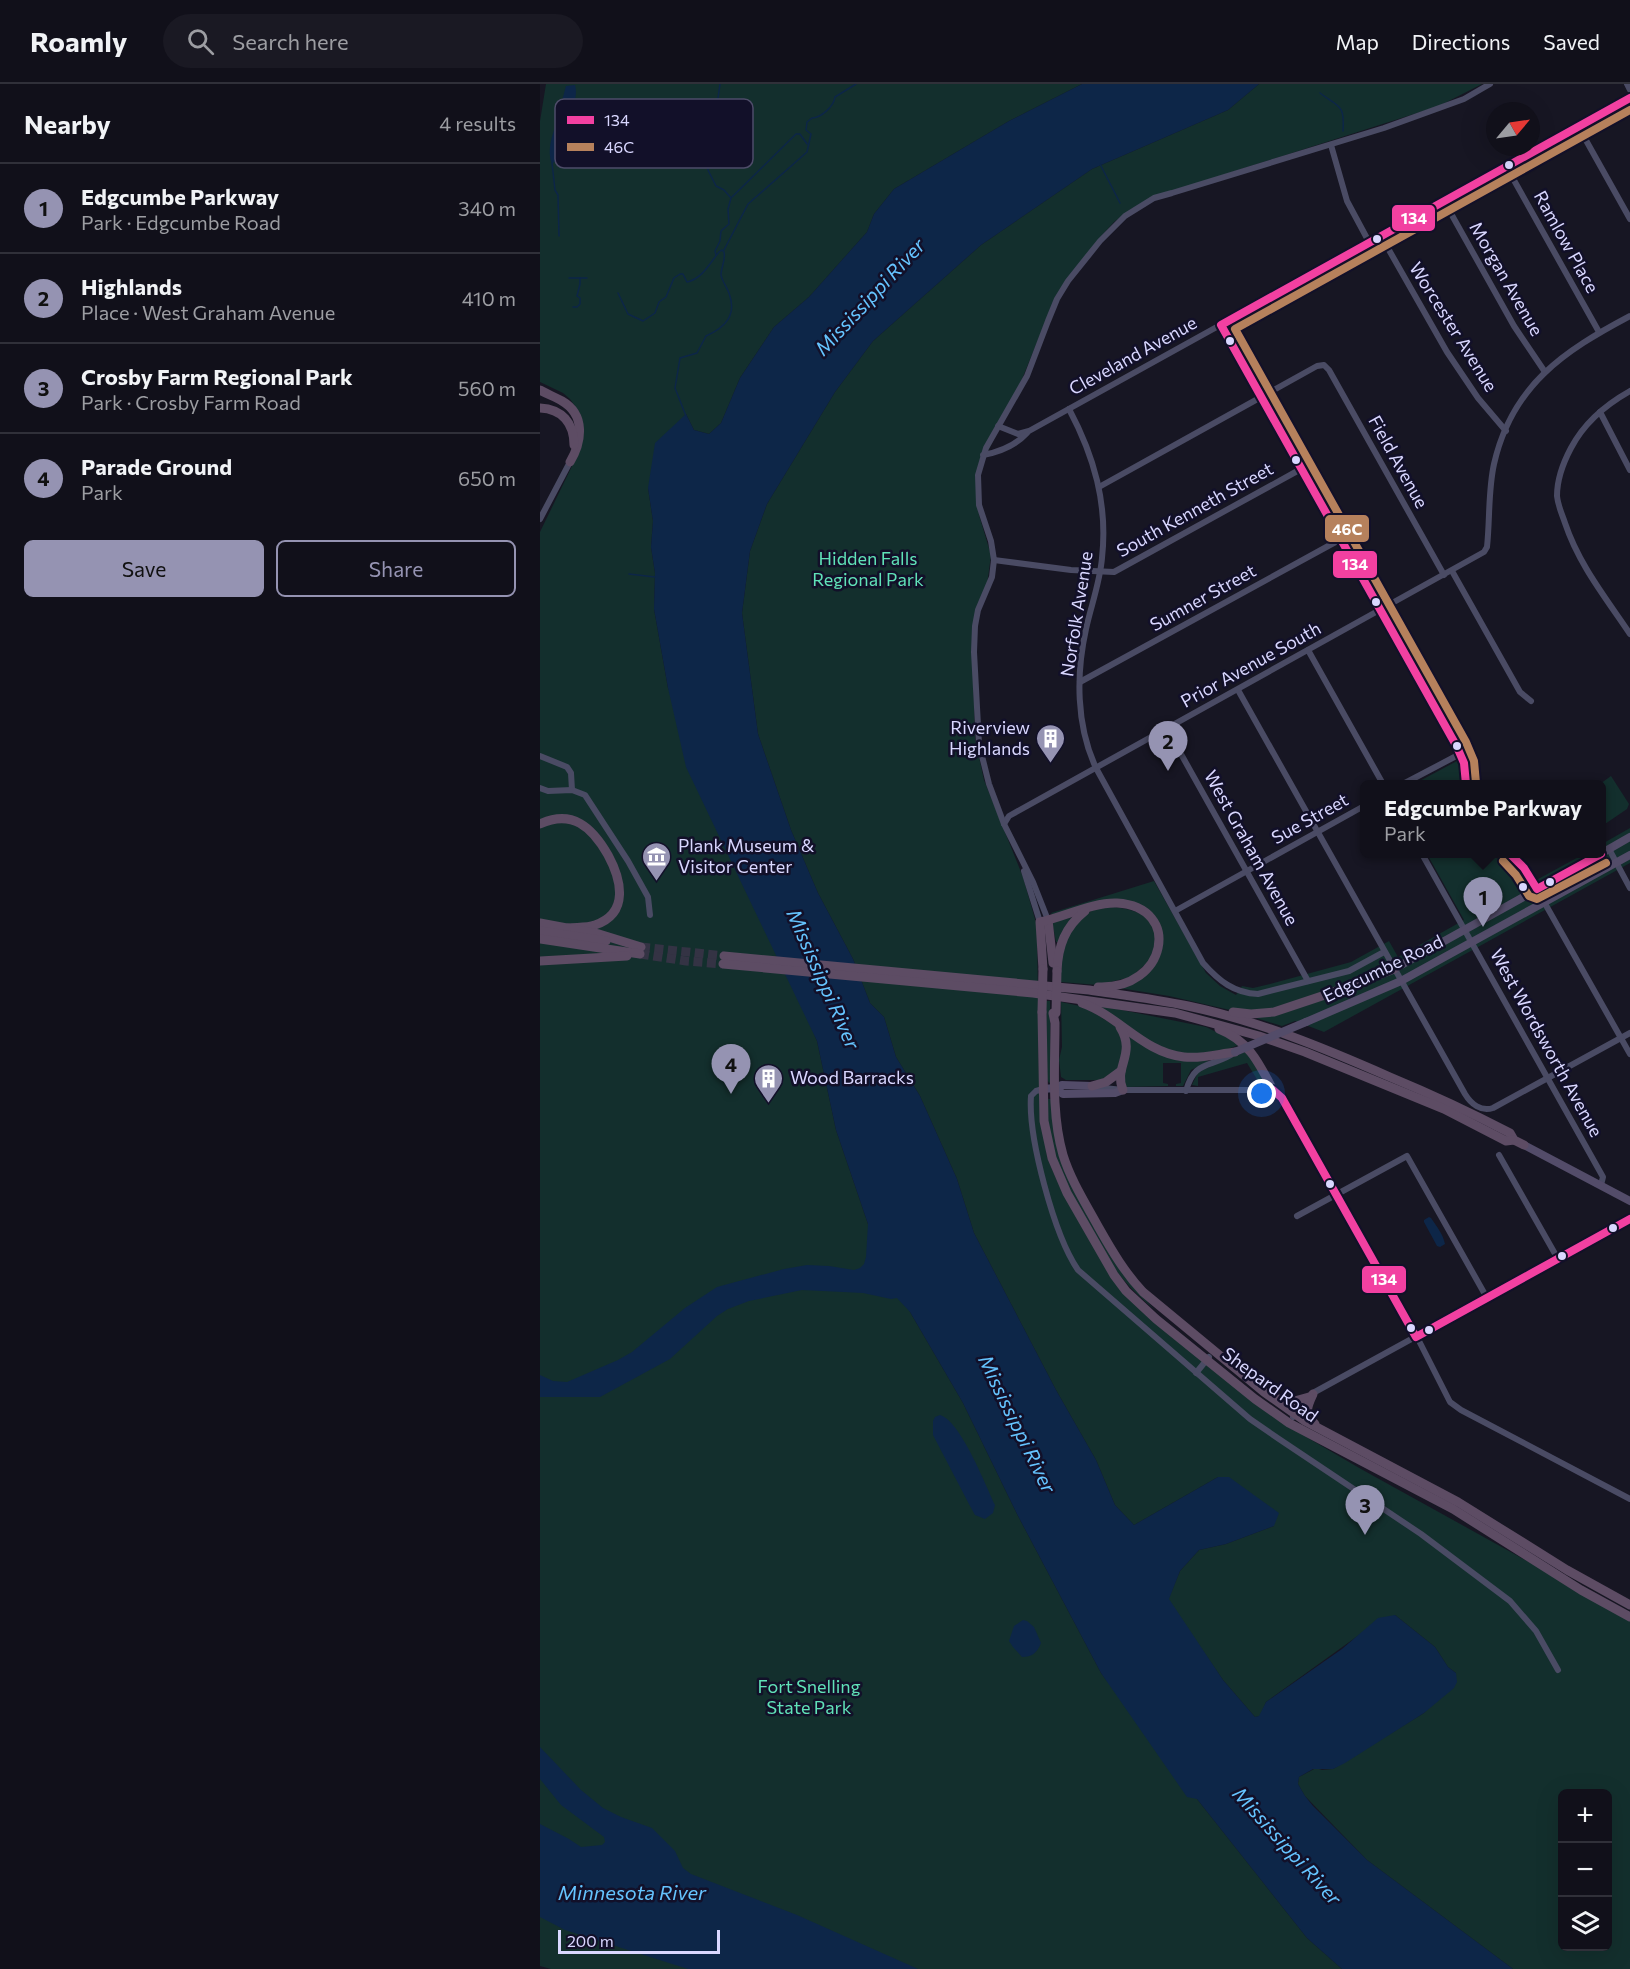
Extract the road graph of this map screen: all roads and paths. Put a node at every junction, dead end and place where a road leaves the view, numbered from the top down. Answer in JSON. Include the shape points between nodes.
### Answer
{"nodes":[{"id":1,"x":1490,"y":84,"type":"edge"},
{"id":2,"x":1627,"y":84,"type":"edge"},
{"id":3,"x":1630,"y":90,"type":"edge"},
{"id":4,"x":1630,"y":98,"type":"edge"},
{"id":5,"x":1578,"y":126,"type":"junction"},
{"id":6,"x":1331,"y":145,"type":"junction"},
{"id":7,"x":1506,"y":166,"type":"junction"},
{"id":8,"x":1444,"y":201,"type":"junction"},
{"id":9,"x":1630,"y":219,"type":"edge"},
{"id":10,"x":1381,"y":236,"type":"junction"},
{"id":11,"x":1369,"y":242,"type":"junction"},
{"id":12,"x":1630,"y":316,"type":"edge"},
{"id":13,"x":1221,"y":325,"type":"junction"},
{"id":14,"x":1599,"y":332,"type":"junction"},
{"id":15,"x":1545,"y":372,"type":"junction"},
{"id":16,"x":540,"y":390,"type":"edge"},
{"id":17,"x":1630,"y":391,"type":"edge"},
{"id":18,"x":1262,"y":398,"type":"junction"},
{"id":19,"x":540,"y":408,"type":"edge"},
{"id":20,"x":1069,"y":409,"type":"junction"},
{"id":21,"x":1600,"y":412,"type":"junction"},
{"id":22,"x":998,"y":426,"type":"junction"},
{"id":23,"x":1029,"y":431,"type":"junction"},
{"id":24,"x":1506,"y":431,"type":"junction"},
{"id":25,"x":983,"y":455,"type":"junction"},
{"id":26,"x":570,"y":462,"type":"junction"},
{"id":27,"x":1301,"y":469,"type":"junction"},
{"id":28,"x":1630,"y":470,"type":"edge"},
{"id":29,"x":1099,"y":487,"type":"junction"},
{"id":30,"x":540,"y":519,"type":"edge"},
{"id":31,"x":1341,"y":539,"type":"junction"},
{"id":32,"x":994,"y":560,"type":"junction"},
{"id":33,"x":1101,"y":571,"type":"junction"},
{"id":34,"x":1452,"y":571,"type":"junction"},
{"id":35,"x":1444,"y":575,"type":"junction"},
{"id":36,"x":1380,"y":610,"type":"junction"},
{"id":37,"x":1630,"y":634,"type":"edge"},
{"id":38,"x":1308,"y":651,"type":"junction"},
{"id":39,"x":1080,"y":682,"type":"junction"},
{"id":40,"x":1238,"y":690,"type":"junction"},
{"id":41,"x":1531,"y":701,"type":"dead end"},
{"id":42,"x":1167,"y":729,"type":"junction"},
{"id":43,"x":1460,"y":754,"type":"junction"},
{"id":44,"x":540,"y":756,"type":"edge"},
{"id":45,"x":1096,"y":768,"type":"junction"},
{"id":46,"x":1381,"y":780,"type":"edge"},
{"id":47,"x":1411,"y":780,"type":"edge"},
{"id":48,"x":1466,"y":780,"type":"edge"},
{"id":49,"x":540,"y":788,"type":"edge"},
{"id":50,"x":572,"y":789,"type":"junction"},
{"id":51,"x":1360,"y":809,"type":"edge"},
{"id":52,"x":540,"y":824,"type":"edge"},
{"id":53,"x":1004,"y":824,"type":"junction"},
{"id":54,"x":1317,"y":832,"type":"junction"},
{"id":55,"x":1630,"y":837,"type":"edge"},
{"id":56,"x":1606,"y":851,"type":"edge"},
{"id":57,"x":1606,"y":854,"type":"edge"},
{"id":58,"x":1630,"y":855,"type":"edge"},
{"id":59,"x":1424,"y":858,"type":"edge"},
{"id":60,"x":1514,"y":858,"type":"edge"},
{"id":61,"x":1593,"y":858,"type":"edge"},
{"id":62,"x":1616,"y":863,"type":"junction"},
{"id":63,"x":1247,"y":871,"type":"junction"},
{"id":64,"x":1630,"y":888,"type":"edge"},
{"id":65,"x":1537,"y":889,"type":"junction"},
{"id":66,"x":1544,"y":903,"type":"junction"},
{"id":67,"x":1089,"y":908,"type":"junction"},
{"id":68,"x":1174,"y":911,"type":"junction"},
{"id":69,"x":650,"y":915,"type":"dead end"},
{"id":70,"x":1044,"y":921,"type":"junction"},
{"id":71,"x":540,"y":922,"type":"edge"},
{"id":72,"x":568,"y":928,"type":"junction"},
{"id":73,"x":1465,"y":930,"type":"junction"},
{"id":74,"x":540,"y":931,"type":"edge"},
{"id":75,"x":540,"y":939,"type":"edge"},
{"id":76,"x":1472,"y":942,"type":"junction"},
{"id":77,"x":640,"y":951,"type":"junction"},
{"id":78,"x":1384,"y":952,"type":"junction"},
{"id":79,"x":726,"y":960,"type":"tunnel mouth"},
{"id":80,"x":540,"y":961,"type":"edge"},
{"id":81,"x":1394,"y":969,"type":"junction"},
{"id":82,"x":1051,"y":970,"type":"junction"},
{"id":83,"x":1308,"y":981,"type":"junction"},
{"id":84,"x":1401,"y":981,"type":"junction"},
{"id":85,"x":1065,"y":988,"type":"junction"},
{"id":86,"x":1033,"y":989,"type":"junction"},
{"id":87,"x":1072,"y":998,"type":"junction"},
{"id":88,"x":1208,"y":1011,"type":"junction"},
{"id":89,"x":1051,"y":1015,"type":"junction"},
{"id":90,"x":1201,"y":1019,"type":"junction"},
{"id":91,"x":1115,"y":1020,"type":"junction"},
{"id":92,"x":1630,"y":1033,"type":"edge"},
{"id":93,"x":1621,"y":1038,"type":"junction"},
{"id":94,"x":1235,"y":1052,"type":"junction"},
{"id":95,"x":1630,"y":1054,"type":"edge"},
{"id":96,"x":1121,"y":1071,"type":"junction"},
{"id":97,"x":1548,"y":1078,"type":"junction"},
{"id":98,"x":1092,"y":1086,"type":"junction"},
{"id":99,"x":1043,"y":1089,"type":"junction"},
{"id":100,"x":1055,"y":1089,"type":"junction"},
{"id":101,"x":1123,"y":1090,"type":"junction"},
{"id":102,"x":1273,"y":1090,"type":"junction"},
{"id":103,"x":1186,"y":1091,"type":"junction"},
{"id":104,"x":1514,"y":1140,"type":"junction"},
{"id":105,"x":1524,"y":1145,"type":"joint"},
{"id":106,"x":1499,"y":1155,"type":"dead end"},
{"id":107,"x":1600,"y":1185,"type":"junction"},
{"id":108,"x":1337,"y":1194,"type":"junction"},
{"id":109,"x":1630,"y":1201,"type":"edge"},
{"id":110,"x":1298,"y":1216,"type":"dead end"},
{"id":111,"x":1630,"y":1219,"type":"edge"},
{"id":112,"x":1558,"y":1259,"type":"junction"},
{"id":113,"x":1487,"y":1298,"type":"junction"},
{"id":114,"x":1416,"y":1337,"type":"junction"},
{"id":115,"x":1213,"y":1351,"type":"junction"},
{"id":116,"x":1207,"y":1360,"type":"junction"},
{"id":117,"x":1196,"y":1373,"type":"junction"},
{"id":118,"x":1264,"y":1392,"type":"junction"},
{"id":119,"x":1311,"y":1395,"type":"junction"},
{"id":120,"x":1295,"y":1414,"type":"junction"},
{"id":121,"x":1289,"y":1423,"type":"junction"},
{"id":122,"x":1318,"y":1428,"type":"junction"},
{"id":123,"x":1630,"y":1499,"type":"edge"},
{"id":124,"x":1630,"y":1605,"type":"edge"},
{"id":125,"x":1630,"y":1617,"type":"edge"},
{"id":126,"x":1558,"y":1670,"type":"dead end"}],
"edges":[{"from":1,"to":6,"type":"street","via":[[1464,99]]},
{"from":2,"to":3,"type":"street"},
{"from":4,"to":5,"type":"street","name":"Cleveland Avenue"},
{"from":5,"to":7,"type":"street","name":"Cleveland Avenue"},
{"from":5,"to":9,"type":"street"},
{"from":6,"to":11,"type":"street","via":[[1347,201]]},
{"from":6,"to":22,"type":"street","via":[[1154,198],[1125,216],[1089,254],[1063,290],[1027,376]]},
{"from":7,"to":8,"type":"street","name":"Cleveland Avenue"},
{"from":7,"to":14,"type":"street","name":"Ramlow Place"},
{"from":8,"to":10,"type":"street","name":"Cleveland Avenue"},
{"from":8,"to":15,"type":"street","name":"Morgan Avenue","via":[[1514,326]]},
{"from":10,"to":11,"type":"street","name":"Cleveland Avenue"},
{"from":10,"to":24,"type":"street","name":"Worcester Avenue","via":[[1447,352]]},
{"from":11,"to":13,"type":"street","name":"Cleveland Avenue"},
{"from":12,"to":14,"type":"street"},
{"from":13,"to":18,"type":"street"},
{"from":13,"to":20,"type":"street","name":"Cleveland Avenue"},
{"from":14,"to":15,"type":"street"},
{"from":15,"to":24,"type":"street","via":[[1522,400]]},
{"from":16,"to":26,"type":"highway","via":[[563,401],[576,415],[579,445]]},
{"from":17,"to":21,"type":"street"},
{"from":18,"to":27,"type":"street"},
{"from":18,"to":29,"type":"street"},
{"from":18,"to":35,"type":"street","name":"Field Avenue","via":[[1324,365]]},
{"from":19,"to":26,"type":"highway","via":[[555,411],[571,425],[574,444]]},
{"from":20,"to":23,"type":"street","name":"Cleveland Avenue"},
{"from":20,"to":29,"type":"street","name":"Norfolk Avenue","via":[[1085,442]]},
{"from":21,"to":28,"type":"street"},
{"from":21,"to":37,"type":"street","via":[[1582,430],[1564,462],[1558,487],[1559,508],[1582,564]]},
{"from":22,"to":23,"type":"street","via":[[1018,435]]},
{"from":22,"to":25,"type":"street"},
{"from":23,"to":25,"type":"street","name":"Cleveland Avenue","via":[[997,452]]},
{"from":24,"to":34,"type":"street","name":"Prior Avenue South","via":[[1491,481],[1486,550]]},
{"from":25,"to":32,"type":"street","via":[[978,495]]},
{"from":26,"to":30,"type":"street"},
{"from":27,"to":31,"type":"street"},
{"from":27,"to":33,"type":"street","name":"South Kenneth Street","via":[[1118,570]]},
{"from":29,"to":33,"type":"street","name":"Norfolk Avenue","via":[[1104,531]]},
{"from":31,"to":36,"type":"street"},
{"from":31,"to":39,"type":"street","name":"Sumner Street"},
{"from":32,"to":33,"type":"street","name":"South Kenneth Street"},
{"from":32,"to":53,"type":"street","via":[[977,618],[974,652],[979,744]]},
{"from":33,"to":39,"type":"street","name":"Norfolk Avenue","via":[[1082,648]]},
{"from":34,"to":35,"type":"street","name":"Prior Avenue South"},
{"from":34,"to":41,"type":"street","via":[[1520,692]]},
{"from":35,"to":36,"type":"street","name":"Prior Avenue South"},
{"from":36,"to":38,"type":"street","name":"Prior Avenue South"},
{"from":36,"to":43,"type":"street"},
{"from":38,"to":40,"type":"street","name":"Prior Avenue South"},
{"from":38,"to":46,"type":"street"},
{"from":39,"to":45,"type":"street","name":"Norfolk Avenue","via":[[1085,735]]},
{"from":40,"to":42,"type":"street","name":"Prior Avenue South"},
{"from":40,"to":54,"type":"street"},
{"from":42,"to":45,"type":"street","name":"Prior Avenue South"},
{"from":42,"to":63,"type":"street","name":"West Graham Avenue"},
{"from":43,"to":47,"type":"street"},
{"from":43,"to":48,"type":"street"},
{"from":44,"to":50,"type":"street","via":[[567,767]]},
{"from":45,"to":53,"type":"street","name":"Prior Avenue South","via":[[1009,816]]},
{"from":45,"to":68,"type":"street","name":"Norfolk Avenue"},
{"from":49,"to":50,"type":"street"},
{"from":50,"to":69,"type":"street","via":[[585,795],[628,861],[648,897]]},
{"from":51,"to":54,"type":"street","name":"Sue Street"},
{"from":52,"to":72,"type":"highway","via":[[566,818],[584,825],[603,847],[619,880],[619,900],[611,915],[593,926]]},
{"from":53,"to":70,"type":"street"},
{"from":54,"to":63,"type":"street","name":"Sue Street"},
{"from":54,"to":78,"type":"street"},
{"from":55,"to":56,"type":"main road","name":"Edgcumbe Road"},
{"from":57,"to":62,"type":"street"},
{"from":58,"to":62,"type":"main road","name":"Edgcumbe Road"},
{"from":59,"to":73,"type":"street","name":"West Wordsworth Avenue"},
{"from":60,"to":65,"type":"street"},
{"from":61,"to":65,"type":"main road","name":"Edgcumbe Road"},
{"from":62,"to":64,"type":"street"},
{"from":62,"to":66,"type":"main road","name":"Edgcumbe Road"},
{"from":63,"to":68,"type":"street","name":"Sue Street"},
{"from":63,"to":83,"type":"street","name":"West Graham Avenue"},
{"from":65,"to":66,"type":"street"},
{"from":65,"to":73,"type":"main road","name":"Edgcumbe Road"},
{"from":66,"to":76,"type":"main road","name":"Edgcumbe Road"},
{"from":66,"to":93,"type":"street"},
{"from":67,"to":70,"type":"highway"},
{"from":67,"to":82,"type":"highway","via":[[1065,932]]},
{"from":67,"to":85,"type":"highway","via":[[1118,903],[1142,911],[1158,930],[1158,954],[1144,973],[1126,982]]},
{"from":68,"to":83,"type":"street","name":"Norfolk Avenue","via":[[1203,963],[1221,982],[1245,994],[1258,994]]},
{"from":70,"to":82,"type":"highway"},
{"from":71,"to":72,"type":"highway"},
{"from":72,"to":77,"type":"highway","via":[[598,934]]},
{"from":73,"to":76,"type":"street","name":"West Wordsworth Avenue"},
{"from":73,"to":81,"type":"main road","name":"Edgcumbe Road"},
{"from":74,"to":77,"type":"highway"},
{"from":75,"to":77,"type":"highway"},
{"from":76,"to":84,"type":"main road","name":"Edgcumbe Road"},
{"from":76,"to":97,"type":"street","name":"West Wordsworth Avenue"},
{"from":77,"to":80,"type":"highway"},
{"from":78,"to":81,"type":"street"},
{"from":78,"to":83,"type":"street","via":[[1353,969]]},
{"from":79,"to":86,"type":"highway"},
{"from":81,"to":84,"type":"street"},
{"from":81,"to":88,"type":"highway","via":[[1274,1012]]},
{"from":82,"to":89,"type":"highway","bridge":true},
{"from":82,"to":89,"type":"highway","bridge":true},
{"from":84,"to":94,"type":"main road","name":"Edgcumbe Road","bridge":true},
{"from":84,"to":97,"type":"street","via":[[1465,1094],[1476,1106],[1490,1110]]},
{"from":85,"to":86,"type":"highway"},
{"from":85,"to":88,"type":"highway","via":[[1136,996]]},
{"from":86,"to":87,"type":"highway"},
{"from":87,"to":90,"type":"highway"},
{"from":87,"to":91,"type":"highway"},
{"from":88,"to":104,"type":"highway","via":[[1269,1028],[1355,1061],[1460,1107],[1510,1133]]},
{"from":89,"to":99,"type":"highway","name":"Shepard Road"},
{"from":89,"to":100,"type":"highway","name":"Shepard Road"},
{"from":90,"to":102,"type":"highway","via":[[1244,1044]]},
{"from":90,"to":104,"type":"highway","via":[[1305,1052],[1451,1112],[1506,1141]]},
{"from":91,"to":94,"type":"highway","via":[[1145,1043],[1175,1056],[1204,1058]]},
{"from":91,"to":96,"type":"highway","via":[[1127,1044]]},
{"from":92,"to":93,"type":"street"},
{"from":93,"to":95,"type":"street"},
{"from":93,"to":97,"type":"street"},
{"from":94,"to":103,"type":"street","name":"Edgcumbe Road","via":[[1197,1070]]},
{"from":96,"to":98,"type":"highway"},
{"from":96,"to":101,"type":"highway"},
{"from":97,"to":107,"type":"street","name":"West Wordsworth Avenue","via":[[1603,1177]]},
{"from":98,"to":100,"type":"main road","via":[[1062,1085]]},
{"from":98,"to":101,"type":"street"},
{"from":99,"to":100,"type":"main road"},
{"from":99,"to":116,"type":"highway","name":"Shepard Road","via":[[1047,1140],[1058,1175],[1114,1275],[1140,1305]]},
{"from":99,"to":117,"type":"street","via":[[1031,1096],[1037,1152],[1072,1262],[1083,1276]]},
{"from":100,"to":101,"type":"main road","via":[[1063,1094]]},
{"from":100,"to":115,"type":"highway","name":"Shepard Road","via":[[1059,1136],[1068,1170],[1119,1262],[1149,1299]]},
{"from":101,"to":103,"type":"street"},
{"from":102,"to":103,"type":"street"},
{"from":102,"to":108,"type":"street","via":[[1282,1098]]},
{"from":104,"to":105,"type":"highway"},
{"from":105,"to":107,"type":"main road"},
{"from":106,"to":112,"type":"street"},
{"from":107,"to":109,"type":"main road"},
{"from":108,"to":110,"type":"street"},
{"from":108,"to":113,"type":"street","via":[[1407,1156]]},
{"from":108,"to":114,"type":"street"},
{"from":111,"to":112,"type":"street"},
{"from":112,"to":113,"type":"street"},
{"from":113,"to":114,"type":"street"},
{"from":114,"to":119,"type":"street"},
{"from":114,"to":123,"type":"street","via":[[1455,1406]]},
{"from":115,"to":116,"type":"street"},
{"from":115,"to":118,"type":"highway","name":"Shepard Road"},
{"from":116,"to":117,"type":"street"},
{"from":116,"to":121,"type":"highway","name":"Shepard Road"},
{"from":117,"to":126,"type":"street","via":[[1250,1419],[1421,1534],[1510,1601],[1536,1631]]},
{"from":118,"to":119,"type":"highway","via":[[1291,1402]]},
{"from":118,"to":120,"type":"highway","name":"Shepard Road"},
{"from":119,"to":120,"type":"street"},
{"from":119,"to":122,"type":"highway","via":[[1307,1413]]},
{"from":120,"to":121,"type":"street"},
{"from":120,"to":122,"type":"highway","name":"Shepard Road"},
{"from":121,"to":125,"type":"highway","name":"Shepard Road","via":[[1453,1509]]},
{"from":122,"to":124,"type":"highway","name":"Shepard Road","via":[[1445,1495]]}]}
